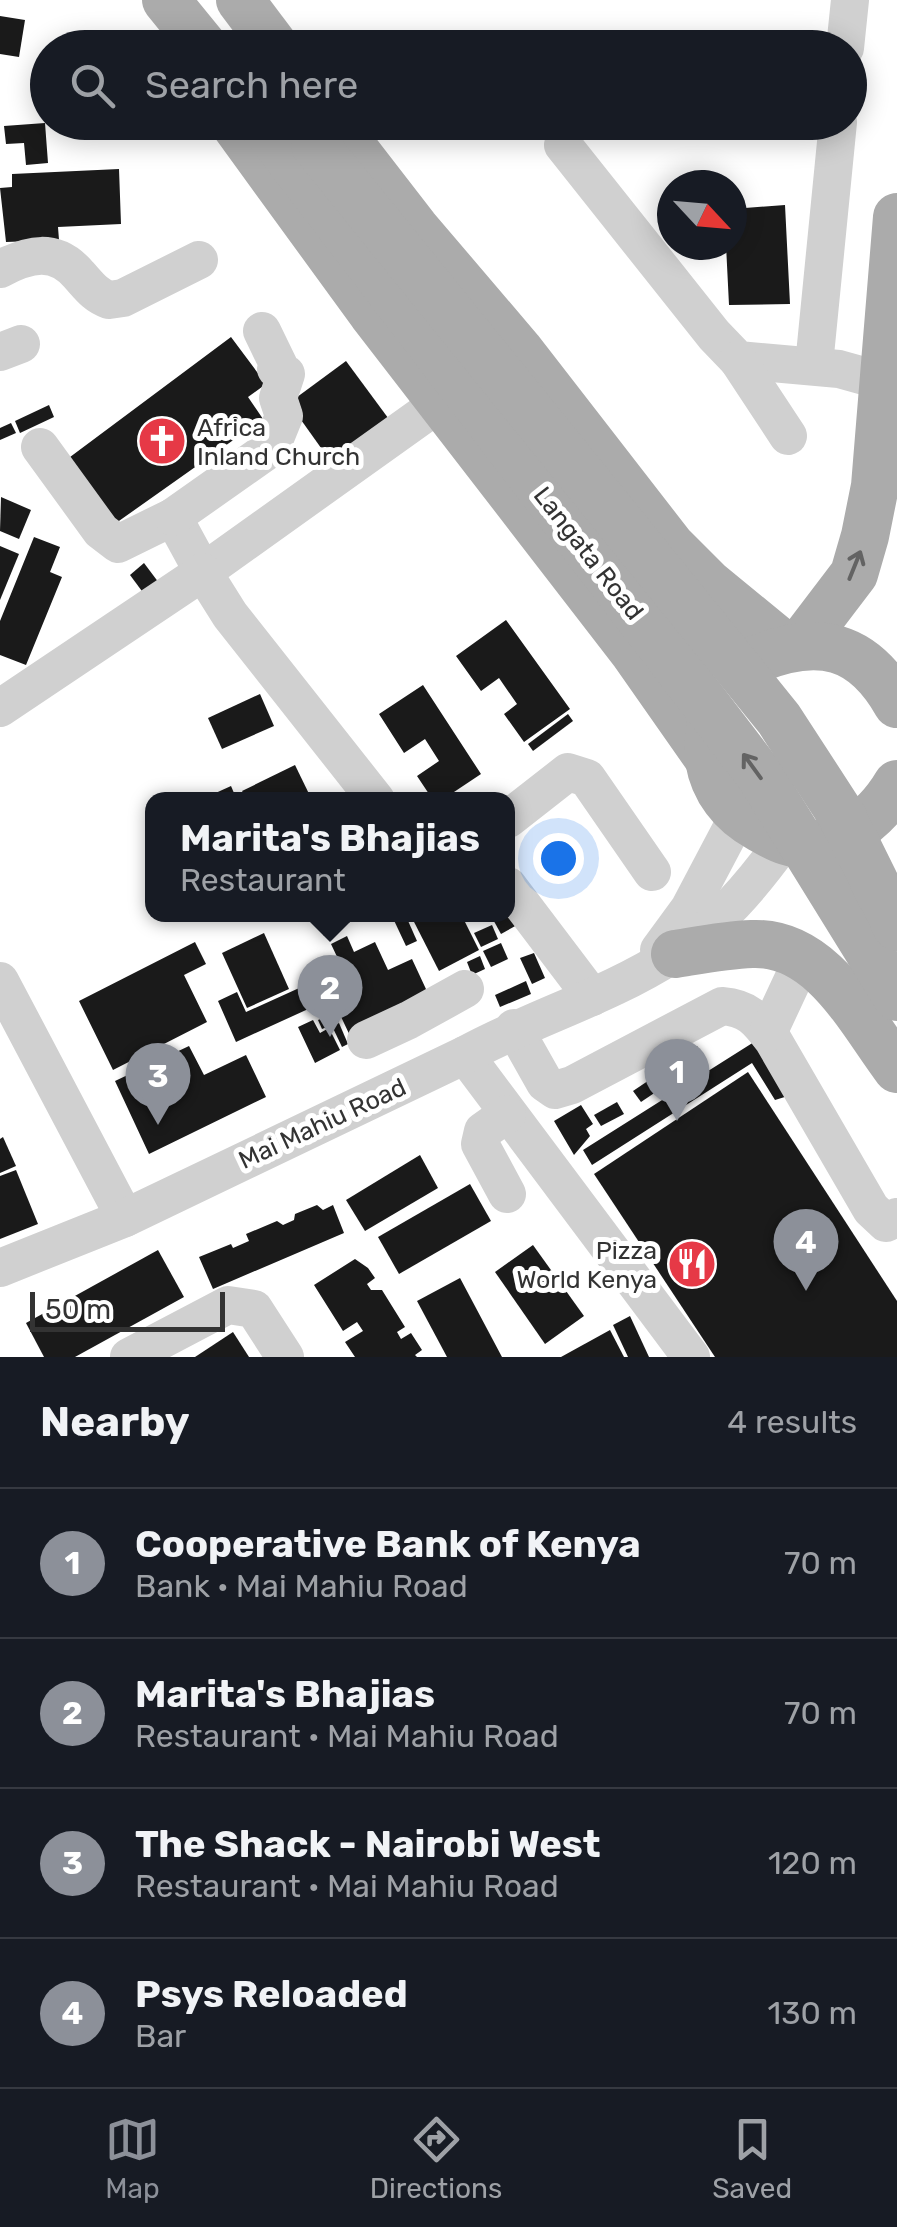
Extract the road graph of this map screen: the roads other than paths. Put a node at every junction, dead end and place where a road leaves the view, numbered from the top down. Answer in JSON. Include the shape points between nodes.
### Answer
{"nodes":[{"id":1,"x":142,"y":0,"type":"edge"},
{"id":2,"x":166,"y":0,"type":"edge"},
{"id":3,"x":210,"y":0,"type":"edge"},
{"id":4,"x":240,"y":0,"type":"edge"},
{"id":5,"x":850,"y":0,"type":"edge"},
{"id":6,"x":164,"y":30,"type":"edge"},
{"id":7,"x":190,"y":30,"type":"edge"},
{"id":8,"x":231,"y":30,"type":"edge"},
{"id":9,"x":262,"y":30,"type":"edge"},
{"id":10,"x":847,"y":30,"type":"edge"},
{"id":11,"x":247,"y":140,"type":"edge"},
{"id":12,"x":275,"y":140,"type":"edge"},
{"id":13,"x":313,"y":140,"type":"edge"},
{"id":14,"x":348,"y":140,"type":"edge"},
{"id":15,"x":836,"y":140,"type":"edge"},
{"id":16,"x":563,"y":145,"type":"dead end"},
{"id":17,"x":897,"y":217,"type":"edge"},
{"id":18,"x":199,"y":260,"type":"dead end"},
{"id":19,"x":0,"y":270,"type":"edge"},
{"id":20,"x":262,"y":331,"type":"dead end"},
{"id":21,"x":738,"y":360,"type":"junction"},
{"id":22,"x":814,"y":365,"type":"junction"},
{"id":23,"x":882,"y":381,"type":"junction"},
{"id":24,"x":440,"y":402,"type":"junction"},
{"id":25,"x":788,"y":436,"type":"dead end"},
{"id":26,"x":40,"y":447,"type":"dead end"},
{"id":27,"x":173,"y":518,"type":"junction"},
{"id":28,"x":203,"y":572,"type":"junction"},
{"id":29,"x":793,"y":646,"type":"junction"},
{"id":30,"x":897,"y":704,"type":"edge"},
{"id":31,"x":0,"y":708,"type":"edge"},
{"id":32,"x":708,"y":758,"type":"junction"},
{"id":33,"x":897,"y":788,"type":"edge"},
{"id":34,"x":370,"y":792,"type":"edge"},
{"id":35,"x":515,"y":814,"type":"edge"},
{"id":36,"x":738,"y":816,"type":"junction"},
{"id":37,"x":789,"y":842,"type":"junction"},
{"id":38,"x":652,"y":872,"type":"dead end"},
{"id":39,"x":515,"y":895,"type":"edge"},
{"id":40,"x":897,"y":927,"type":"edge"},
{"id":41,"x":803,"y":958,"type":"junction"},
{"id":42,"x":658,"y":963,"type":"junction"},
{"id":43,"x":0,"y":980,"type":"edge"},
{"id":44,"x":465,"y":989,"type":"dead end"},
{"id":45,"x":592,"y":997,"type":"junction"},
{"id":46,"x":897,"y":997,"type":"edge"},
{"id":47,"x":409,"y":1020,"type":"junction"},
{"id":48,"x":514,"y":1028,"type":"junction"},
{"id":49,"x":768,"y":1033,"type":"junction"},
{"id":50,"x":366,"y":1040,"type":"dead end"},
{"id":51,"x":464,"y":1055,"type":"junction"},
{"id":52,"x":897,"y":1055,"type":"edge"},
{"id":53,"x":897,"y":1069,"type":"edge"},
{"id":54,"x":430,"y":1071,"type":"junction"},
{"id":55,"x":506,"y":1114,"type":"junction"},
{"id":56,"x":508,"y":1194,"type":"dead end"},
{"id":57,"x":897,"y":1217,"type":"edge"},
{"id":58,"x":125,"y":1218,"type":"junction"},
{"id":59,"x":0,"y":1268,"type":"edge"},
{"id":60,"x":129,"y":1357,"type":"edge"},
{"id":61,"x":285,"y":1357,"type":"edge"},
{"id":62,"x":691,"y":1357,"type":"edge"}],
"edges":[{"from":1,"to":6,"type":"main road"},
{"from":2,"to":7,"type":"main road"},
{"from":3,"to":8,"type":"main road"},
{"from":4,"to":9,"type":"main road"},
{"from":5,"to":10,"type":"street"},
{"from":11,"to":24,"type":"main road","name":"Langata Road"},
{"from":46,"to":12,"type":"main road","name":"Langata Road","one_way":true,"bridge":true,"via":[[758,774]]},
{"from":13,"to":40,"type":"main road","name":"Langata Road","bridge":true,"via":[[779,719],[842,816]]},
{"from":14,"to":29,"type":"main road","via":[[671,546],[708,583]]},
{"from":15,"to":22,"type":"street"},
{"from":16,"to":21,"type":"street"},
{"from":17,"to":23,"type":"main road"},
{"from":18,"to":19,"type":"street","via":[[110,300],[51,255],[22,258]]},
{"from":20,"to":27,"type":"street","via":[[276,369],[286,374],[275,445]]},
{"from":21,"to":22,"type":"street"},
{"from":21,"to":25,"type":"street"},
{"from":22,"to":23,"type":"street"},
{"from":29,"to":23,"type":"main road","one_way":true,"via":[[854,574],[875,486]]},
{"from":24,"to":28,"type":"street"},
{"from":24,"to":32,"type":"main road","name":"Langata Road","via":[[633,650]]},
{"from":26,"to":27,"type":"street","via":[[100,530],[118,544]]},
{"from":27,"to":28,"type":"street"},
{"from":28,"to":31,"type":"street"},
{"from":28,"to":34,"type":"street"},
{"from":29,"to":30,"type":"main road","via":[[848,654],[870,667]]},
{"from":29,"to":32,"type":"main road","via":[[752,661],[725,687],[710,721]]},
{"from":32,"to":36,"type":"main road","name":"Langata Road","via":[[718,790]]},
{"from":33,"to":37,"type":"main road","via":[[850,833]]},
{"from":35,"to":38,"type":"street","via":[[568,772],[586,778]]},
{"from":36,"to":37,"type":"main road"},
{"from":36,"to":42,"type":"street"},
{"from":37,"to":42,"type":"street","via":[[721,917]]},
{"from":37,"to":52,"type":"main road"},
{"from":39,"to":45,"type":"street"},
{"from":41,"to":42,"type":"main road","via":[[755,943]]},
{"from":41,"to":49,"type":"street"},
{"from":41,"to":53,"type":"main road","via":[[821,968]]},
{"from":42,"to":45,"type":"street","name":"Mai Mahiu Road"},
{"from":43,"to":58,"type":"street"},
{"from":44,"to":47,"type":"street"},
{"from":45,"to":48,"type":"street","name":"Mai Mahiu Road"},
{"from":47,"to":50,"type":"street"},
{"from":47,"to":54,"type":"street"},
{"from":48,"to":49,"type":"street","via":[[556,1090],[722,1006],[740,1007]]},
{"from":48,"to":51,"type":"street","name":"Mai Mahiu Road"},
{"from":49,"to":57,"type":"street","via":[[871,1210],[886,1223]]},
{"from":51,"to":54,"type":"street","name":"Mai Mahiu Road"},
{"from":51,"to":55,"type":"street"},
{"from":54,"to":58,"type":"street","name":"Mai Mahiu Road"},
{"from":55,"to":56,"type":"street","via":[[483,1131],[480,1144]]},
{"from":55,"to":62,"type":"street"},
{"from":58,"to":59,"type":"street","name":"Mai Mahiu Road"},
{"from":60,"to":61,"type":"street","via":[[228,1305],[254,1308]]}]}
